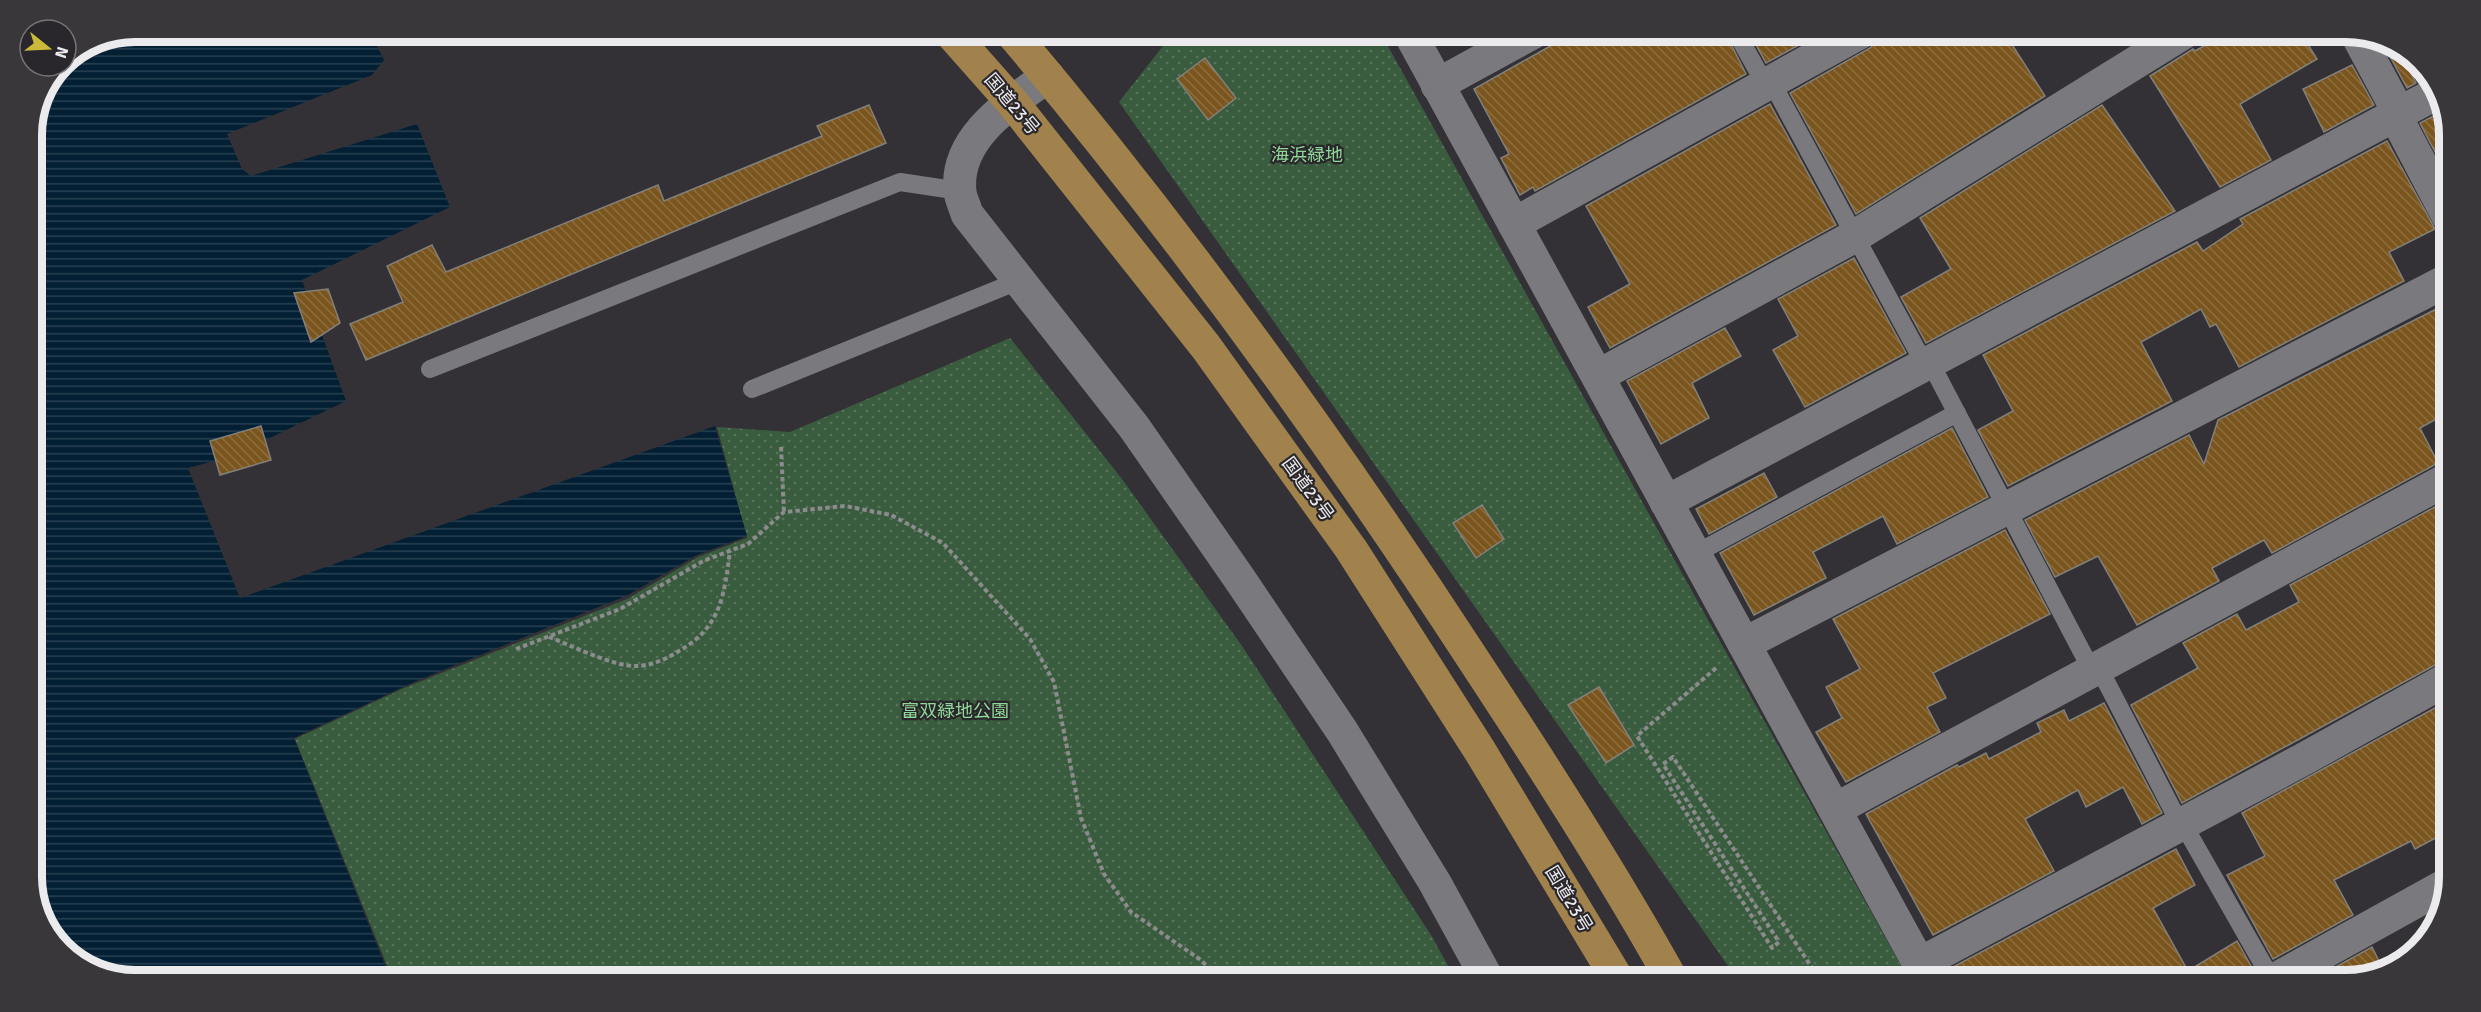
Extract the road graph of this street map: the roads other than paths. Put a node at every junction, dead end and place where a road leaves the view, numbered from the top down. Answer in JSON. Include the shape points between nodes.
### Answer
{"nodes":[{"id":1,"x":959,"y":42,"type":"edge"},
{"id":2,"x":1019,"y":42,"type":"edge"},
{"id":3,"x":1414,"y":42,"type":"edge"},
{"id":4,"x":1516,"y":42,"type":"edge"},
{"id":5,"x":1742,"y":42,"type":"edge"},
{"id":6,"x":1843,"y":42,"type":"edge"},
{"id":7,"x":2169,"y":42,"type":"edge"},
{"id":8,"x":2361,"y":44,"type":"edge"},
{"id":9,"x":1048,"y":76,"type":"junction"},
{"id":10,"x":1769,"y":84,"type":"junction"},
{"id":11,"x":1437,"y":85,"type":"junction"},
{"id":12,"x":2430,"y":97,"type":"edge"},
{"id":13,"x":1012,"y":102,"type":"junction"},
{"id":14,"x":2397,"y":114,"type":"junction"},
{"id":15,"x":960,"y":191,"type":"junction"},
{"id":16,"x":2439,"y":198,"type":"edge"},
{"id":17,"x":1514,"y":224,"type":"junction"},
{"id":18,"x":1856,"y":236,"type":"junction"},
{"id":19,"x":1018,"y":281,"type":"junction"},
{"id":20,"x":2439,"y":285,"type":"edge"},
{"id":21,"x":1928,"y":363,"type":"junction"},
{"id":22,"x":430,"y":369,"type":"dead end"},
{"id":23,"x":1598,"y":376,"type":"junction"},
{"id":24,"x":752,"y":388,"type":"dead end"},
{"id":25,"x":1958,"y":413,"type":"junction"},
{"id":26,"x":2439,"y":484,"type":"edge"},
{"id":27,"x":1666,"y":501,"type":"junction"},
{"id":28,"x":2008,"y":508,"type":"junction"},
{"id":29,"x":1695,"y":554,"type":"junction"},
{"id":30,"x":1744,"y":644,"type":"junction"},
{"id":31,"x":2095,"y":669,"type":"junction"},
{"id":32,"x":2439,"y":684,"type":"edge"},
{"id":33,"x":1836,"y":809,"type":"junction"},
{"id":34,"x":2181,"y":823,"type":"junction"},
{"id":35,"x":2438,"y":889,"type":"edge"},
{"id":36,"x":1482,"y":970,"type":"edge"},
{"id":37,"x":1611,"y":970,"type":"edge"},
{"id":38,"x":1665,"y":970,"type":"edge"},
{"id":39,"x":1922,"y":970,"type":"edge"},
{"id":40,"x":1926,"y":970,"type":"edge"},
{"id":41,"x":2269,"y":970,"type":"edge"},
{"id":42,"x":2293,"y":970,"type":"edge"}],
"edges":[{"from":1,"to":13,"type":"highway","name":"国道23号"},
{"from":2,"to":9,"type":"highway"},
{"from":3,"to":11,"type":"street"},
{"from":4,"to":11,"type":"street"},
{"from":5,"to":10,"type":"lane"},
{"from":6,"to":10,"type":"street"},
{"from":7,"to":18,"type":"street"},
{"from":8,"to":14,"type":"street"},
{"from":9,"to":13,"type":"street"},
{"from":9,"to":38,"type":"highway","via":[[1240,321],[1383,521],[1515,723]]},
{"from":10,"to":17,"type":"street"},
{"from":10,"to":18,"type":"lane"},
{"from":11,"to":17,"type":"street"},
{"from":12,"to":14,"type":"street"},
{"from":13,"to":15,"type":"street","via":[[980,131],[962,172]]},
{"from":13,"to":37,"type":"highway","name":"国道23号","via":[[1206,348],[1351,549],[1480,751]]},
{"from":14,"to":16,"type":"street"},
{"from":14,"to":21,"type":"street"},
{"from":15,"to":19,"type":"street","via":[[967,214]]},
{"from":15,"to":22,"type":"lane","via":[[900,182]]},
{"from":17,"to":23,"type":"street"},
{"from":18,"to":21,"type":"lane"},
{"from":18,"to":23,"type":"street"},
{"from":19,"to":24,"type":"lane"},
{"from":19,"to":36,"type":"street","via":[[1134,427],[1252,597],[1342,731],[1435,883]]},
{"from":20,"to":28,"type":"street"},
{"from":21,"to":25,"type":"lane"},
{"from":21,"to":27,"type":"street"},
{"from":23,"to":27,"type":"street"},
{"from":25,"to":28,"type":"lane"},
{"from":25,"to":29,"type":"lane"},
{"from":26,"to":31,"type":"street"},
{"from":27,"to":29,"type":"street"},
{"from":28,"to":30,"type":"street"},
{"from":28,"to":31,"type":"lane"},
{"from":29,"to":30,"type":"street"},
{"from":30,"to":33,"type":"street"},
{"from":31,"to":33,"type":"street"},
{"from":31,"to":34,"type":"lane"},
{"from":32,"to":34,"type":"street"},
{"from":33,"to":39,"type":"street"},
{"from":34,"to":40,"type":"street"},
{"from":34,"to":41,"type":"lane"},
{"from":35,"to":42,"type":"street"}]}
